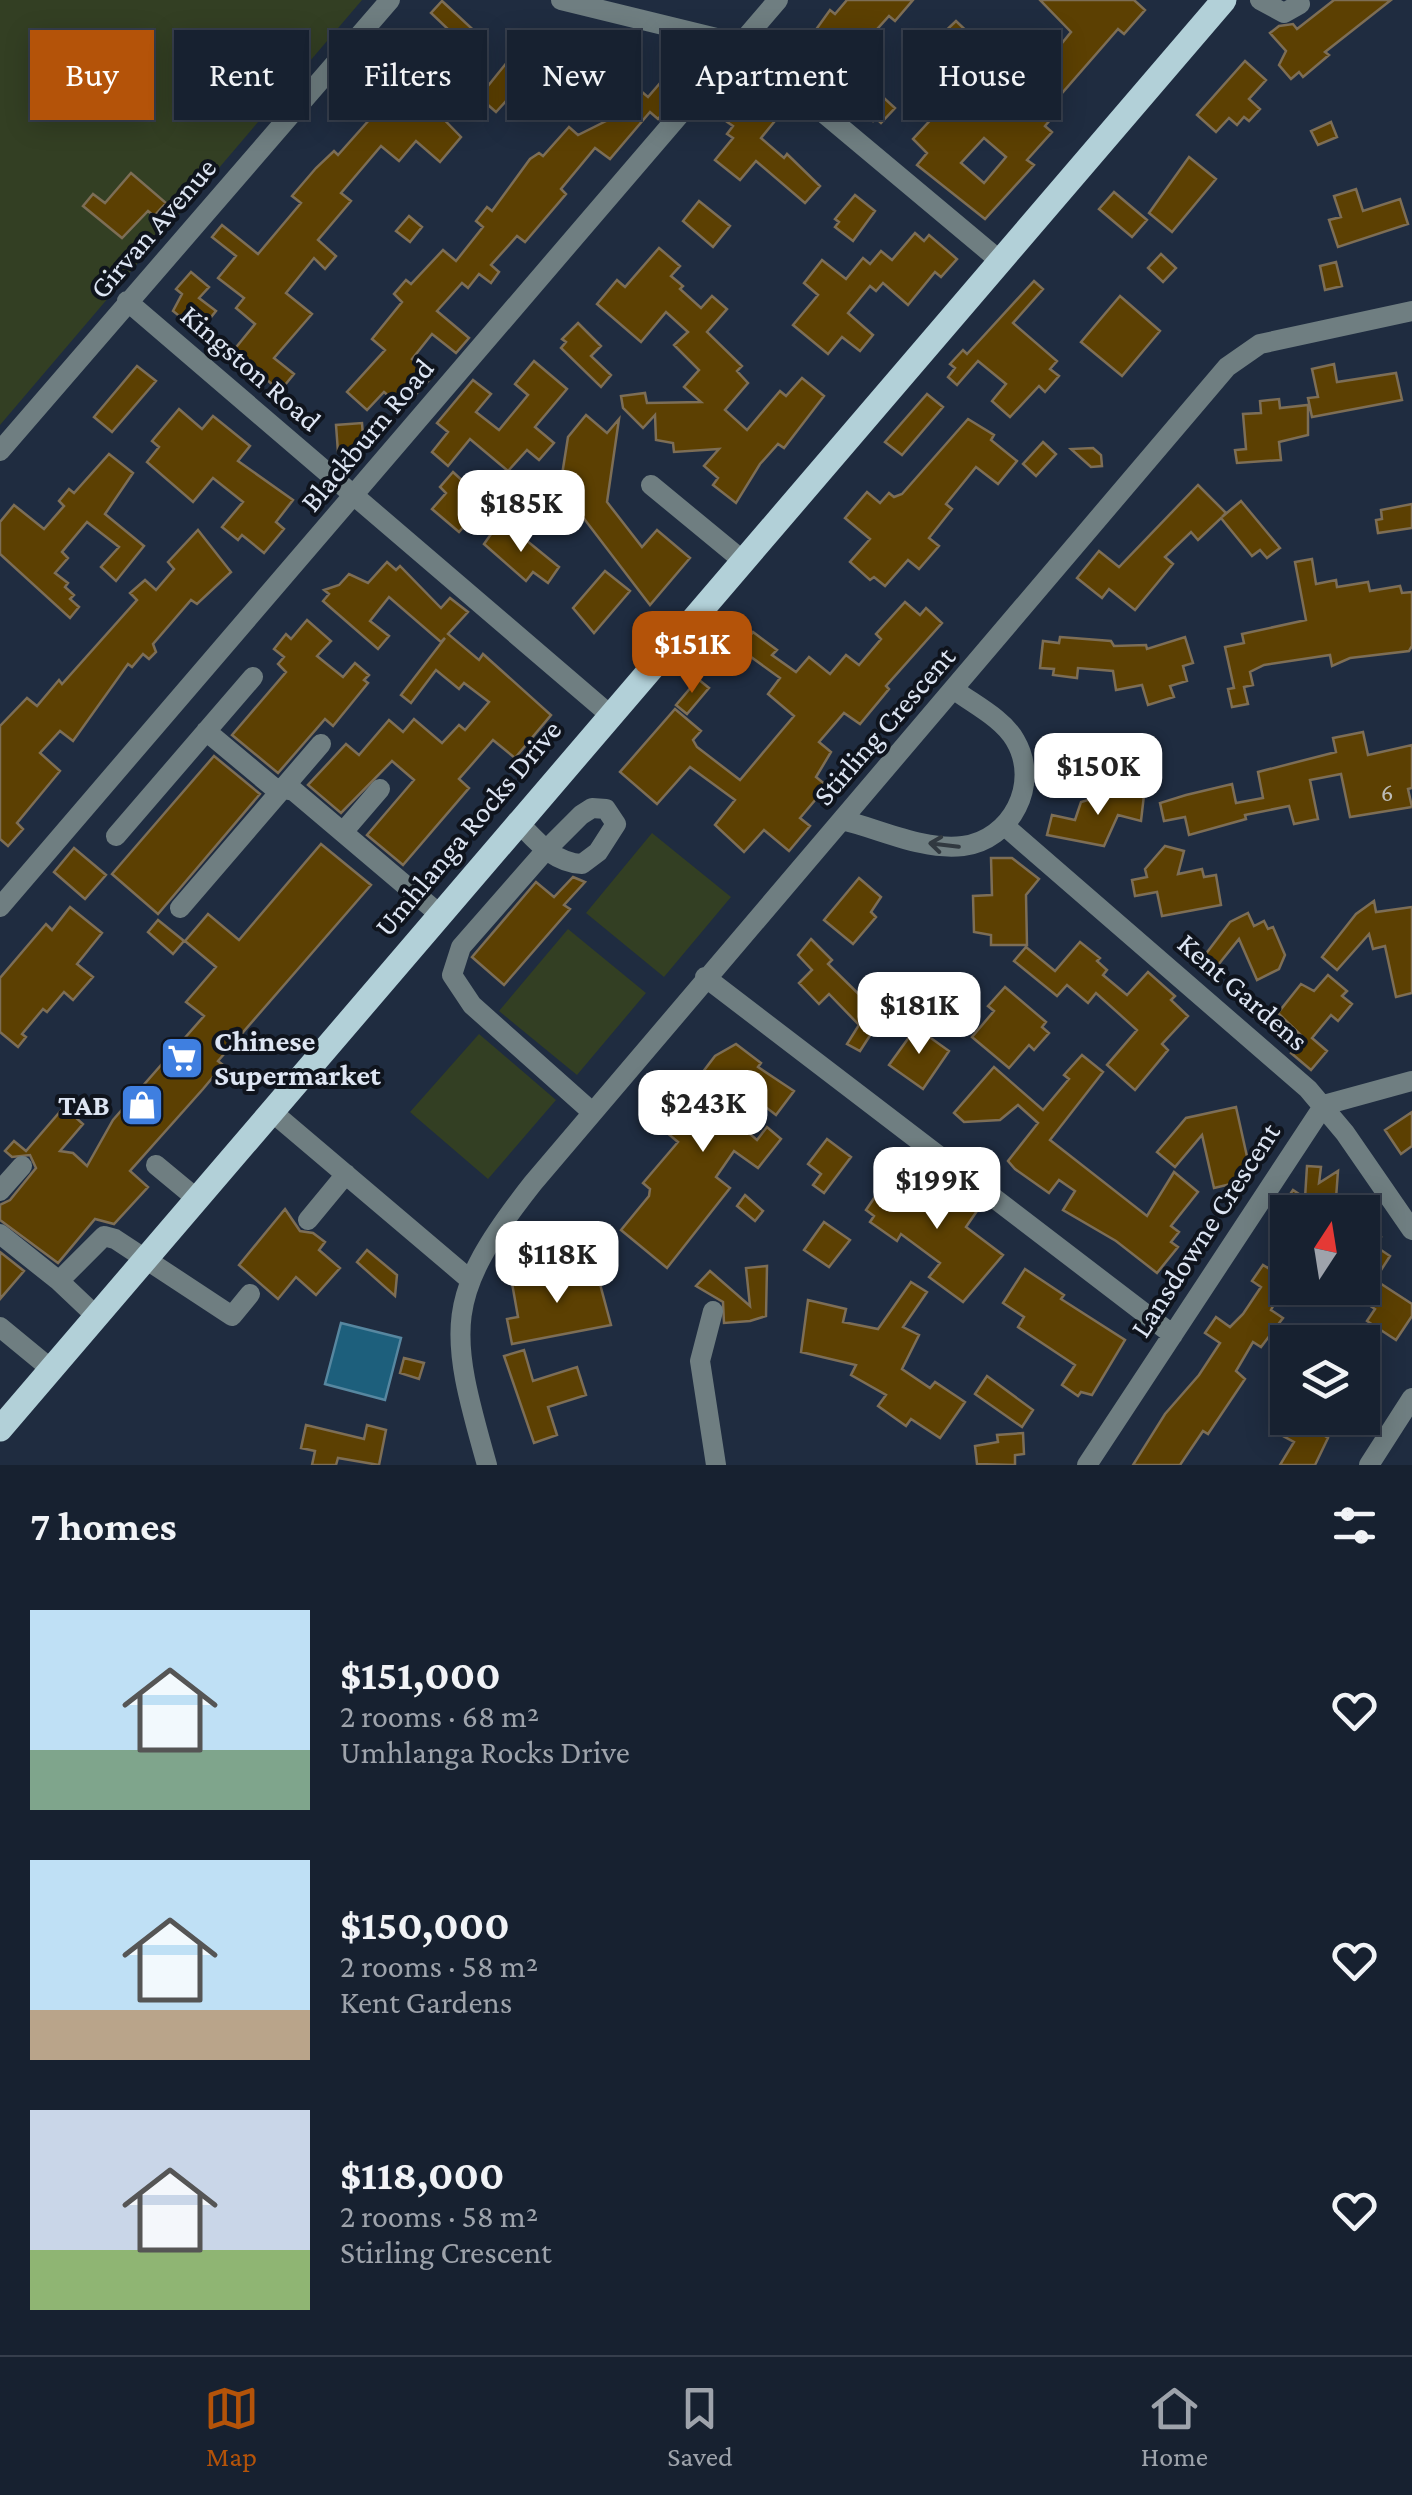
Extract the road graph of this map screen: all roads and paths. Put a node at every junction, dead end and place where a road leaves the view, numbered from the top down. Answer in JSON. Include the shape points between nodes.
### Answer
{"nodes":[{"id":1,"x":390,"y":0,"type":"edge"},
{"id":2,"x":561,"y":0,"type":"edge"},
{"id":3,"x":778,"y":0,"type":"edge"},
{"id":4,"x":1224,"y":0,"type":"edge"},
{"id":5,"x":1260,"y":0,"type":"edge"},
{"id":6,"x":1322,"y":0,"type":"edge"},
{"id":7,"x":1300,"y":2,"type":"edge"},
{"id":8,"x":684,"y":30,"type":"edge"},
{"id":9,"x":753,"y":30,"type":"edge"},
{"id":10,"x":676,"y":120,"type":"edge"},
{"id":11,"x":832,"y":120,"type":"edge"},
{"id":12,"x":999,"y":260,"type":"junction"},
{"id":13,"x":127,"y":301,"type":"junction"},
{"id":14,"x":1412,"y":310,"type":"edge"},
{"id":15,"x":0,"y":450,"type":"edge"},
{"id":16,"x":652,"y":484,"type":"dead end"},
{"id":17,"x":354,"y":496,"type":"junction"},
{"id":18,"x":742,"y":560,"type":"junction"},
{"id":19,"x":253,"y":677,"type":"dead end"},
{"id":20,"x":956,"y":691,"type":"junction"},
{"id":21,"x":608,"y":714,"type":"junction"},
{"id":22,"x":206,"y":731,"type":"junction"},
{"id":23,"x":321,"y":744,"type":"dead end"},
{"id":24,"x":284,"y":786,"type":"junction"},
{"id":25,"x":380,"y":789,"type":"dead end"},
{"id":26,"x":842,"y":820,"type":"junction"},
{"id":27,"x":517,"y":821,"type":"junction"},
{"id":28,"x":1006,"y":827,"type":"junction"},
{"id":29,"x":343,"y":832,"type":"junction"},
{"id":30,"x":116,"y":836,"type":"dead end"},
{"id":31,"x":0,"y":906,"type":"edge"},
{"id":32,"x":180,"y":908,"type":"dead end"},
{"id":33,"x":438,"y":913,"type":"junction"},
{"id":34,"x":704,"y":977,"type":"junction"},
{"id":35,"x":1412,"y":1081,"type":"edge"},
{"id":36,"x":1324,"y":1105,"type":"junction"},
{"id":37,"x":271,"y":1111,"type":"junction"},
{"id":38,"x":592,"y":1112,"type":"junction"},
{"id":39,"x":156,"y":1165,"type":"dead end"},
{"id":40,"x":22,"y":1166,"type":"dead end"},
{"id":41,"x":346,"y":1174,"type":"junction"},
{"id":42,"x":0,"y":1191,"type":"edge"},
{"id":43,"x":197,"y":1199,"type":"junction"},
{"id":44,"x":308,"y":1220,"type":"dead end"},
{"id":45,"x":1412,"y":1230,"type":"edge"},
{"id":46,"x":0,"y":1234,"type":"edge"},
{"id":47,"x":145,"y":1259,"type":"junction"},
{"id":48,"x":468,"y":1279,"type":"junction"},
{"id":49,"x":59,"y":1281,"type":"junction"},
{"id":50,"x":250,"y":1294,"type":"dead end"},
{"id":51,"x":713,"y":1311,"type":"dead end"},
{"id":52,"x":96,"y":1316,"type":"junction"},
{"id":53,"x":0,"y":1327,"type":"edge"},
{"id":54,"x":1173,"y":1334,"type":"junction"},
{"id":55,"x":51,"y":1370,"type":"junction"},
{"id":56,"x":1412,"y":1398,"type":"edge"},
{"id":57,"x":0,"y":1429,"type":"edge"},
{"id":58,"x":487,"y":1465,"type":"edge"},
{"id":59,"x":716,"y":1465,"type":"edge"},
{"id":60,"x":1087,"y":1465,"type":"edge"},
{"id":61,"x":1368,"y":1465,"type":"edge"}],
"edges":[{"from":1,"to":13,"type":"street","name":"Girvan Avenue"},
{"from":2,"to":8,"type":"street"},
{"from":3,"to":9,"type":"street","name":"Blackburn Road"},
{"from":4,"to":12,"type":"main road","name":"Umhlanga Rocks Drive"},
{"from":5,"to":7,"type":"street","via":[[1284,13]]},
{"from":6,"to":7,"type":"street","via":[[1312,6]]},
{"from":10,"to":17,"type":"street","name":"Blackburn Road"},
{"from":11,"to":12,"type":"street"},
{"from":12,"to":18,"type":"main road","name":"Umhlanga Rocks Drive"},
{"from":13,"to":15,"type":"street","name":"Girvan Avenue"},
{"from":13,"to":17,"type":"street","name":"Kingston Road"},
{"from":14,"to":20,"type":"street","name":"Stirling Crescent","via":[[1282,337],[1235,360]]},
{"from":16,"to":18,"type":"street"},
{"from":17,"to":21,"type":"street","name":"Kingston Road"},
{"from":17,"to":31,"type":"street","name":"Blackburn Road"},
{"from":18,"to":21,"type":"main road","name":"Umhlanga Rocks Drive"},
{"from":19,"to":22,"type":"street"},
{"from":20,"to":26,"type":"street","name":"Stirling Crescent"},
{"from":20,"to":28,"type":"street","via":[[1015,740],[1024,787]]},
{"from":21,"to":27,"type":"main road","name":"Umhlanga Rocks Drive"},
{"from":22,"to":24,"type":"street","via":[[273,787]]},
{"from":22,"to":30,"type":"street"},
{"from":23,"to":24,"type":"street"},
{"from":24,"to":29,"type":"street"},
{"from":24,"to":32,"type":"street"},
{"from":25,"to":29,"type":"street"},
{"from":28,"to":26,"type":"street","one_way":true,"via":[[984,842],[936,846]]},
{"from":26,"to":34,"type":"street","name":"Stirling Crescent"},
{"from":27,"to":33,"type":"main road","name":"Umhlanga Rocks Drive"},
{"from":27,"to":38,"type":"street","via":[[546,850],[461,947],[452,975],[472,1005]]},
{"from":28,"to":36,"type":"street","name":"Kent Gardens"},
{"from":29,"to":33,"type":"street"},
{"from":33,"to":37,"type":"main road","name":"Umhlanga Rocks Drive"},
{"from":34,"to":38,"type":"street","name":"Stirling Crescent"},
{"from":34,"to":54,"type":"street"},
{"from":35,"to":36,"type":"street"},
{"from":36,"to":45,"type":"street","name":"Kent Gardens"},
{"from":36,"to":54,"type":"street","name":"Lansdowne Crescent"},
{"from":37,"to":41,"type":"street"},
{"from":37,"to":43,"type":"main road","name":"Umhlanga Rocks Drive"},
{"from":38,"to":48,"type":"street","name":"Stirling Crescent","via":[[491,1237]]},
{"from":39,"to":43,"type":"street"},
{"from":40,"to":42,"type":"street"},
{"from":41,"to":44,"type":"street"},
{"from":41,"to":48,"type":"street"},
{"from":43,"to":47,"type":"main road","name":"Umhlanga Rocks Drive"},
{"from":46,"to":49,"type":"street"},
{"from":47,"to":49,"type":"street","via":[[100,1237]]},
{"from":47,"to":50,"type":"street","via":[[232,1316]]},
{"from":47,"to":52,"type":"main road","name":"Umhlanga Rocks Drive"},
{"from":48,"to":58,"type":"street","name":"Stirling Crescent","via":[[460,1335]]},
{"from":49,"to":52,"type":"street"},
{"from":51,"to":59,"type":"street","via":[[700,1361]]},
{"from":52,"to":55,"type":"main road","name":"Umhlanga Rocks Drive"},
{"from":53,"to":55,"type":"street"},
{"from":54,"to":60,"type":"street","name":"Lansdowne Crescent"},
{"from":55,"to":57,"type":"main road","name":"Umhlanga Rocks Drive"},
{"from":56,"to":61,"type":"street"}]}
